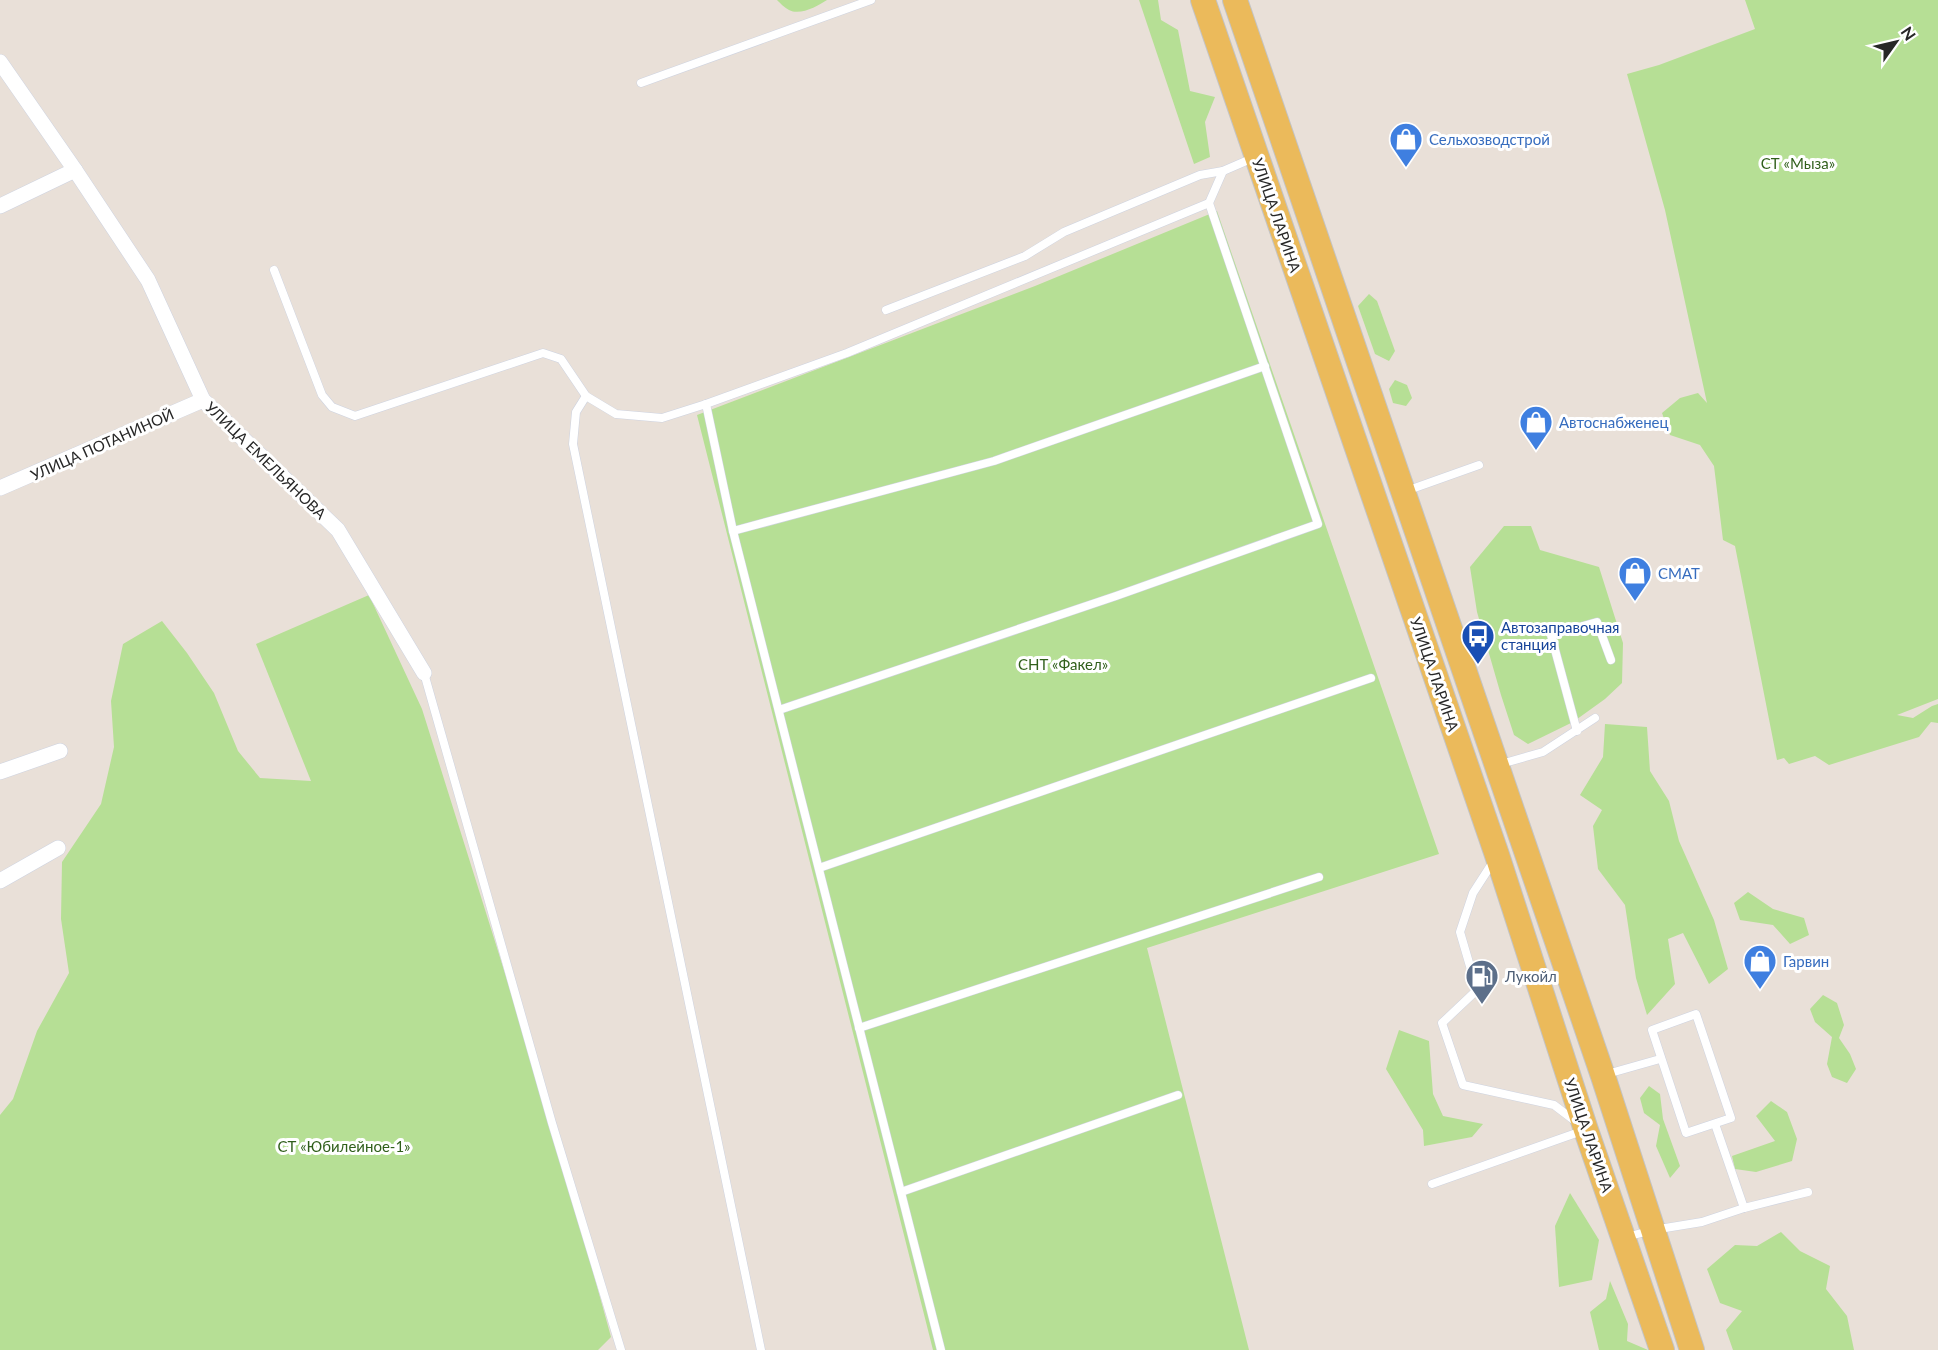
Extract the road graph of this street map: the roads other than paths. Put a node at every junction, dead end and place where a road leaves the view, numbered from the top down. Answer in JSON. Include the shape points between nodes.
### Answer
{"nodes":[{"id":1,"x":871,"y":0,"type":"edge"},
{"id":2,"x":1203,"y":0,"type":"edge"},
{"id":3,"x":1235,"y":0,"type":"edge"},
{"id":4,"x":0,"y":62,"type":"edge"},
{"id":5,"x":641,"y":83,"type":"dead end"},
{"id":6,"x":1257,"y":157,"type":"junction"},
{"id":7,"x":75,"y":170,"type":"junction"},
{"id":8,"x":1223,"y":171,"type":"junction"},
{"id":9,"x":1209,"y":203,"type":"junction"},
{"id":10,"x":0,"y":206,"type":"edge"},
{"id":11,"x":274,"y":270,"type":"dead end"},
{"id":12,"x":886,"y":310,"type":"dead end"},
{"id":13,"x":1265,"y":366,"type":"junction"},
{"id":14,"x":586,"y":396,"type":"junction"},
{"id":15,"x":203,"y":400,"type":"junction"},
{"id":16,"x":706,"y":404,"type":"junction"},
{"id":17,"x":1479,"y":465,"type":"dead end"},
{"id":18,"x":0,"y":488,"type":"edge"},
{"id":19,"x":1402,"y":493,"type":"junction"},
{"id":20,"x":733,"y":531,"type":"junction"},
{"id":21,"x":1611,"y":660,"type":"dead end"},
{"id":22,"x":424,"y":673,"type":"joint"},
{"id":23,"x":1371,"y":678,"type":"dead end"},
{"id":24,"x":779,"y":710,"type":"junction"},
{"id":25,"x":1595,"y":718,"type":"dead end"},
{"id":26,"x":1577,"y":731,"type":"junction"},
{"id":27,"x":60,"y":751,"type":"dead end"},
{"id":28,"x":1497,"y":766,"type":"junction"},
{"id":29,"x":0,"y":772,"type":"edge"},
{"id":30,"x":58,"y":848,"type":"dead end"},
{"id":31,"x":1497,"y":855,"type":"junction"},
{"id":32,"x":819,"y":868,"type":"junction"},
{"id":33,"x":1319,"y":877,"type":"dead end"},
{"id":34,"x":0,"y":881,"type":"edge"},
{"id":35,"x":859,"y":1028,"type":"junction"},
{"id":36,"x":1660,"y":1059,"type":"junction"},
{"id":37,"x":1603,"y":1076,"type":"junction"},
{"id":38,"x":1178,"y":1095,"type":"dead end"},
{"id":39,"x":1715,"y":1124,"type":"junction"},
{"id":40,"x":1586,"y":1130,"type":"junction"},
{"id":41,"x":1432,"y":1184,"type":"dead end"},
{"id":42,"x":901,"y":1192,"type":"junction"},
{"id":43,"x":1808,"y":1192,"type":"dead end"},
{"id":44,"x":1743,"y":1208,"type":"junction"},
{"id":45,"x":1653,"y":1230,"type":"junction"},
{"id":46,"x":1623,"y":1237,"type":"junction"},
{"id":47,"x":621,"y":1350,"type":"edge"},
{"id":48,"x":761,"y":1350,"type":"edge"},
{"id":49,"x":941,"y":1350,"type":"edge"},
{"id":50,"x":1662,"y":1350,"type":"edge"},
{"id":51,"x":1692,"y":1350,"type":"edge"}],
"edges":[{"from":1,"to":5,"type":"lane"},
{"from":2,"to":6,"type":"main road","name":"УЛИЦА ЛАРИНА"},
{"from":3,"to":19,"type":"main road","name":"УЛИЦА ЛАРИНА"},
{"from":4,"to":7,"type":"street","name":"УЛИЦА ЕМЕЛЬЯНОВА"},
{"from":6,"to":8,"type":"lane"},
{"from":6,"to":31,"type":"main road","name":"УЛИЦА ЛАРИНА"},
{"from":7,"to":10,"type":"street"},
{"from":7,"to":15,"type":"street","name":"УЛИЦА ЕМЕЛЬЯНОВА","via":[[148,280]]},
{"from":8,"to":9,"type":"lane"},
{"from":8,"to":12,"type":"lane","via":[[1200,175],[1064,232],[1025,256]]},
{"from":9,"to":13,"type":"lane"},
{"from":9,"to":16,"type":"lane","via":[[847,353]]},
{"from":11,"to":14,"type":"lane","via":[[322,395],[332,407],[355,416],[543,352],[561,359]]},
{"from":13,"to":20,"type":"lane","via":[[994,461]]},
{"from":13,"to":24,"type":"lane","via":[[1318,524]]},
{"from":14,"to":16,"type":"lane","via":[[616,414],[662,418]]},
{"from":14,"to":48,"type":"lane","via":[[576,412],[573,444]]},
{"from":15,"to":18,"type":"street","name":"УЛИЦА ПОТАНИНОЙ"},
{"from":15,"to":22,"type":"street","name":"УЛИЦА ЕМЕЛЬЯНОВА","via":[[338,530]]},
{"from":16,"to":20,"type":"lane"},
{"from":17,"to":19,"type":"lane"},
{"from":19,"to":28,"type":"main road","name":"УЛИЦА ЛАРИНА"},
{"from":20,"to":24,"type":"lane"},
{"from":21,"to":26,"type":"lane","via":[[1597,622],[1551,635]]},
{"from":22,"to":47,"type":"lane"},
{"from":23,"to":32,"type":"lane"},
{"from":24,"to":32,"type":"lane"},
{"from":25,"to":26,"type":"lane"},
{"from":26,"to":28,"type":"lane","via":[[1543,752]]},
{"from":27,"to":29,"type":"street"},
{"from":28,"to":37,"type":"main road","name":"УЛИЦА ЛАРИНА"},
{"from":30,"to":34,"type":"street"},
{"from":31,"to":40,"type":"main road","name":"УЛИЦА ЛАРИНА"},
{"from":31,"to":40,"type":"lane","via":[[1473,893],[1460,932],[1477,990],[1443,1023],[1463,1085],[1554,1105]]},
{"from":32,"to":35,"type":"lane"},
{"from":33,"to":35,"type":"lane"},
{"from":35,"to":42,"type":"lane"},
{"from":36,"to":37,"type":"lane"},
{"from":36,"to":39,"type":"lane","via":[[1686,1133]]},
{"from":36,"to":39,"type":"lane","via":[[1652,1030],[1696,1014],[1731,1118]]},
{"from":37,"to":45,"type":"main road","name":"УЛИЦА ЛАРИНА"},
{"from":38,"to":42,"type":"lane"},
{"from":39,"to":44,"type":"lane"},
{"from":40,"to":41,"type":"lane"},
{"from":40,"to":46,"type":"main road","name":"УЛИЦА ЛАРИНА"},
{"from":42,"to":49,"type":"lane"},
{"from":43,"to":44,"type":"lane"},
{"from":44,"to":45,"type":"lane","via":[[1702,1222]]},
{"from":45,"to":46,"type":"lane"},
{"from":45,"to":51,"type":"main road","name":"УЛИЦА ЛАРИНА"},
{"from":46,"to":50,"type":"main road","name":"УЛИЦА ЛАРИНА"}]}
